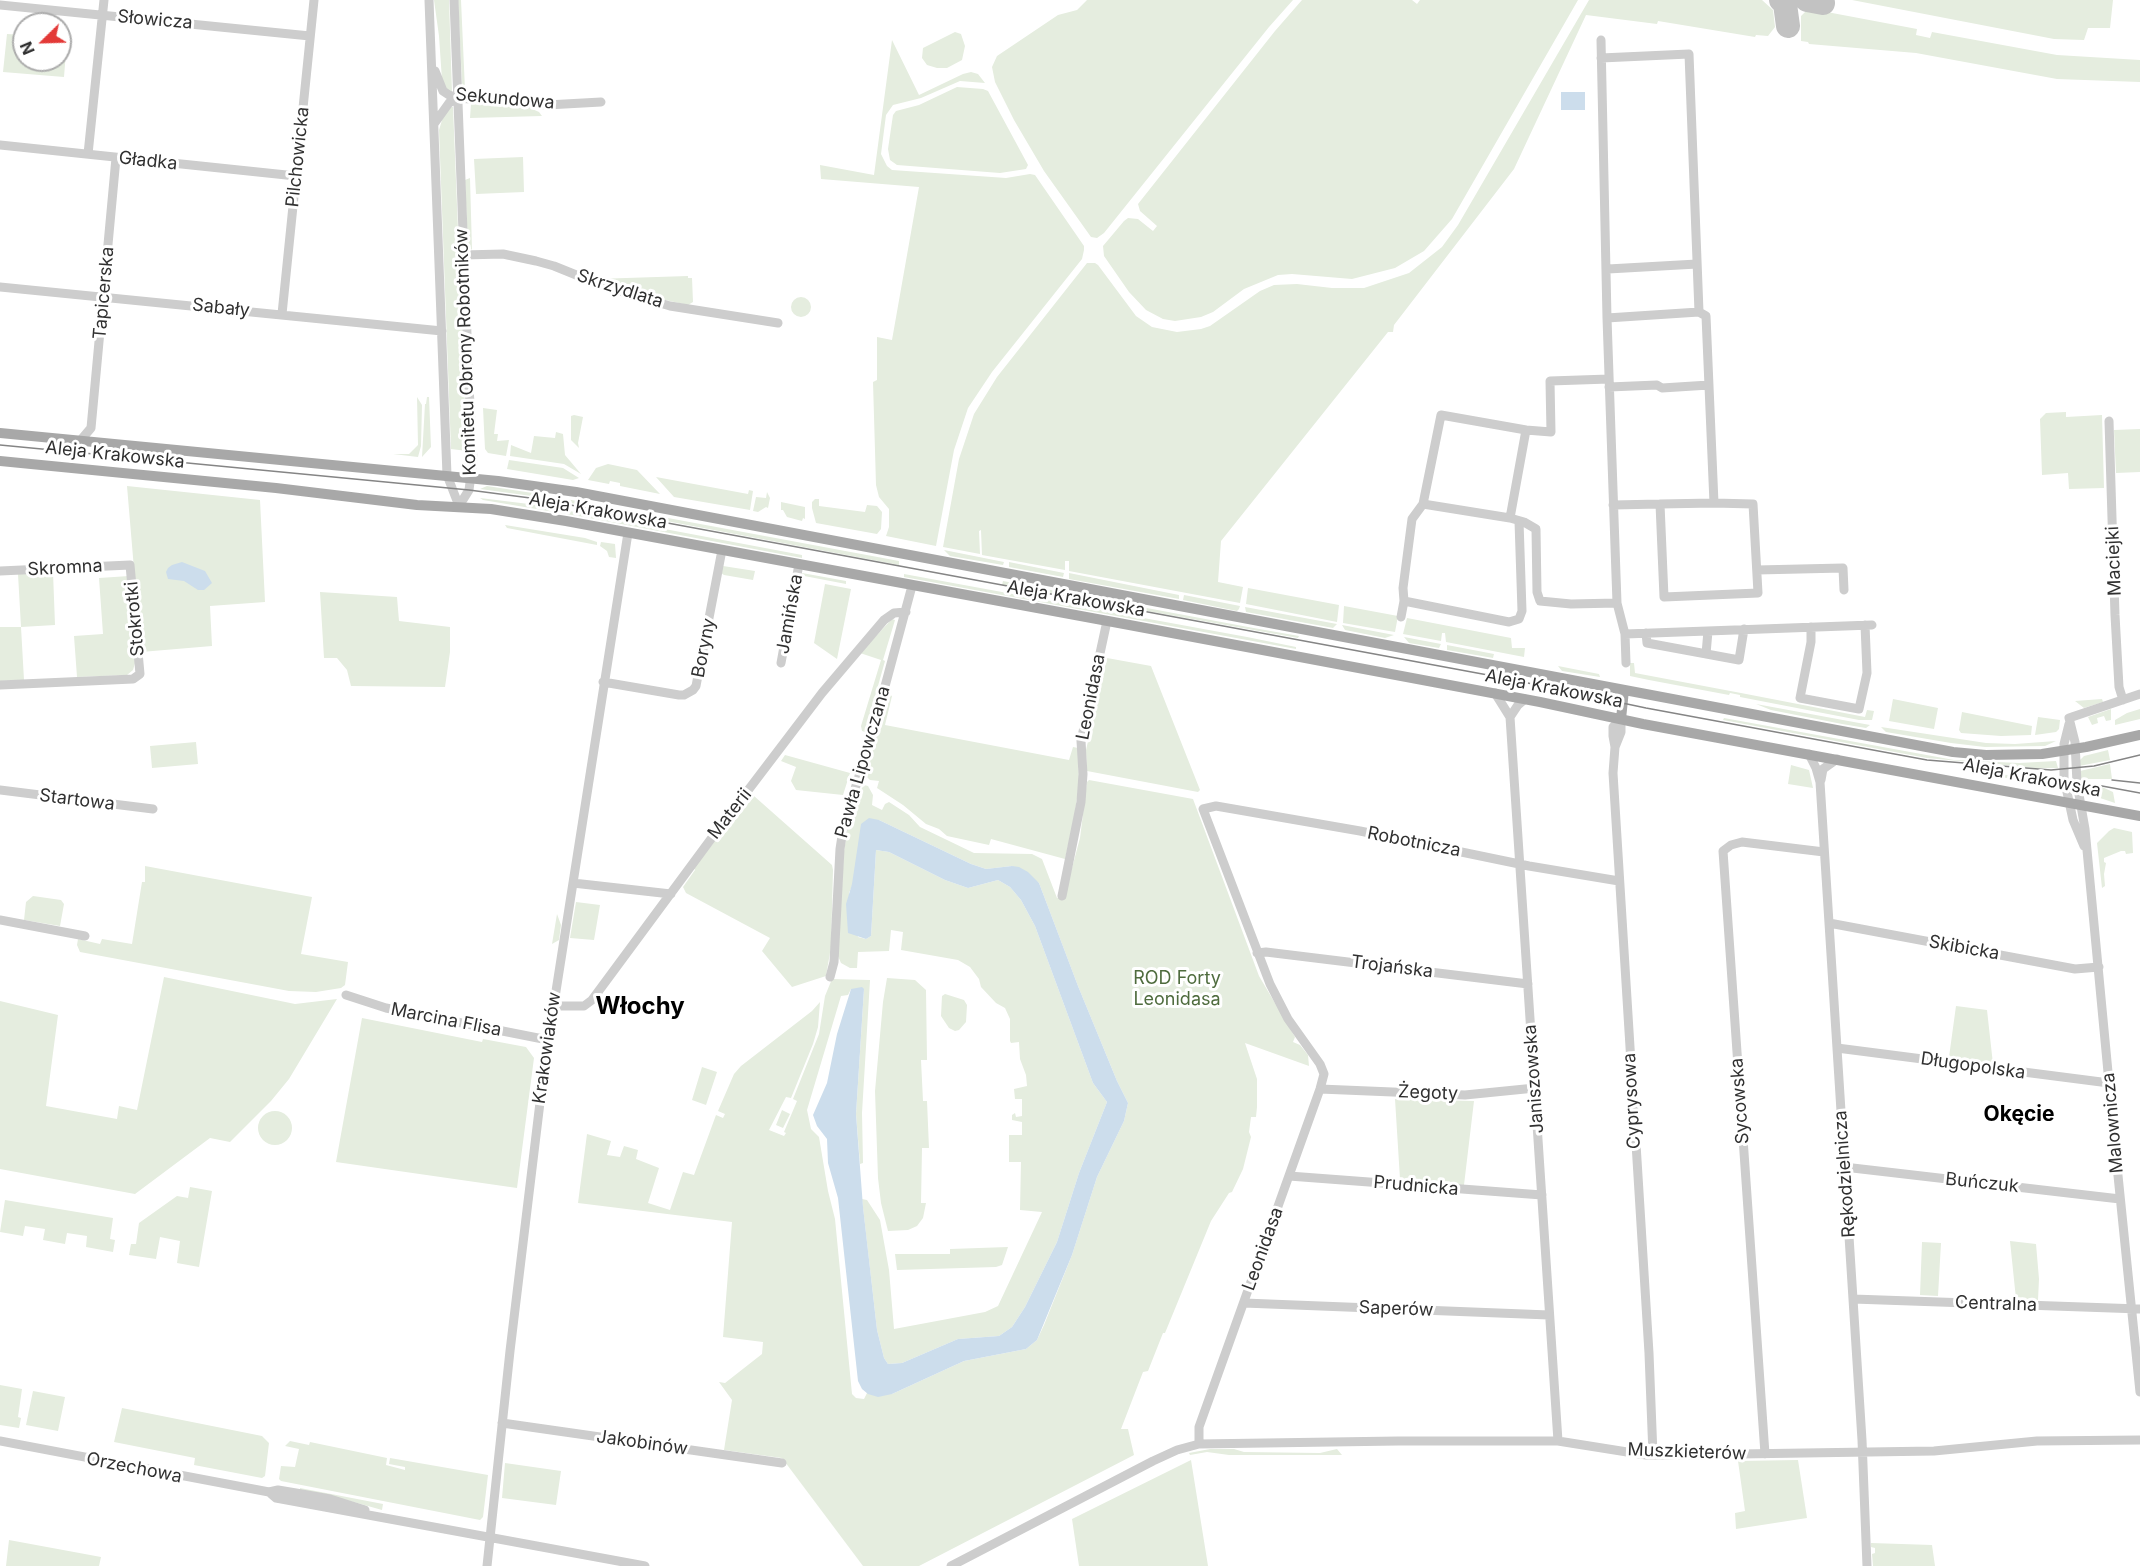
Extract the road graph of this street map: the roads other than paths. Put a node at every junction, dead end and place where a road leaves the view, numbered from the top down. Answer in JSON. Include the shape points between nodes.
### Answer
{"nodes":[{"id":1,"x":104,"y":0,"type":"edge"},
{"id":2,"x":314,"y":0,"type":"edge"},
{"id":3,"x":429,"y":0,"type":"edge"},
{"id":4,"x":454,"y":0,"type":"edge"},
{"id":5,"x":0,"y":6,"type":"edge"},
{"id":6,"x":102,"y":15,"type":"junction"},
{"id":7,"x":310,"y":36,"type":"junction"},
{"id":8,"x":1601,"y":40,"type":"dead end"},
{"id":9,"x":1601,"y":58,"type":"junction"},
{"id":10,"x":431,"y":60,"type":"junction"},
{"id":11,"x":458,"y":98,"type":"junction"},
{"id":12,"x":601,"y":102,"type":"dead end"},
{"id":13,"x":434,"y":124,"type":"junction"},
{"id":14,"x":0,"y":145,"type":"edge"},
{"id":15,"x":88,"y":154,"type":"junction"},
{"id":16,"x":116,"y":158,"type":"junction"},
{"id":17,"x":296,"y":176,"type":"junction"},
{"id":18,"x":463,"y":255,"type":"junction"},
{"id":19,"x":1697,"y":264,"type":"junction"},
{"id":20,"x":1608,"y":269,"type":"junction"},
{"id":21,"x":0,"y":287,"type":"edge"},
{"id":22,"x":103,"y":297,"type":"junction"},
{"id":23,"x":1699,"y":312,"type":"junction"},
{"id":24,"x":282,"y":314,"type":"junction"},
{"id":25,"x":1607,"y":318,"type":"junction"},
{"id":26,"x":778,"y":323,"type":"dead end"},
{"id":27,"x":442,"y":331,"type":"junction"},
{"id":28,"x":1609,"y":383,"type":"junction"},
{"id":29,"x":1709,"y":385,"type":"junction"},
{"id":30,"x":2109,"y":421,"type":"dead end"},
{"id":31,"x":91,"y":428,"type":"junction"},
{"id":32,"x":1526,"y":430,"type":"junction"},
{"id":33,"x":0,"y":433,"type":"edge"},
{"id":34,"x":80,"y":441,"type":"junction"},
{"id":35,"x":100,"y":443,"type":"junction"},
{"id":36,"x":0,"y":461,"type":"edge"},
{"id":37,"x":447,"y":476,"type":"junction"},
{"id":38,"x":472,"y":478,"type":"junction"},
{"id":39,"x":1714,"y":503,"type":"junction"},
{"id":40,"x":1424,"y":504,"type":"junction"},
{"id":41,"x":1659,"y":504,"type":"junction"},
{"id":42,"x":1613,"y":505,"type":"junction"},
{"id":43,"x":459,"y":506,"type":"junction"},
{"id":44,"x":1515,"y":520,"type":"junction"},
{"id":45,"x":628,"y":533,"type":"junction"},
{"id":46,"x":723,"y":550,"type":"junction"},
{"id":47,"x":799,"y":564,"type":"junction"},
{"id":48,"x":130,"y":565,"type":"joint"},
{"id":49,"x":1757,"y":570,"type":"junction"},
{"id":50,"x":0,"y":571,"type":"edge"},
{"id":51,"x":912,"y":586,"type":"junction"},
{"id":52,"x":1844,"y":590,"type":"dead end"},
{"id":53,"x":1404,"y":602,"type":"junction"},
{"id":54,"x":1617,"y":603,"type":"junction"},
{"id":55,"x":906,"y":612,"type":"junction"},
{"id":56,"x":1401,"y":617,"type":"dead end"},
{"id":57,"x":1107,"y":621,"type":"junction"},
{"id":58,"x":1811,"y":627,"type":"junction"},
{"id":59,"x":1744,"y":629,"type":"junction"},
{"id":60,"x":1708,"y":631,"type":"junction"},
{"id":61,"x":1646,"y":633,"type":"junction"},
{"id":62,"x":1625,"y":634,"type":"junction"},
{"id":63,"x":1706,"y":654,"type":"junction"},
{"id":64,"x":781,"y":663,"type":"dead end"},
{"id":65,"x":1626,"y":663,"type":"dead end"},
{"id":66,"x":603,"y":682,"type":"junction"},
{"id":67,"x":0,"y":685,"type":"edge"},
{"id":68,"x":1624,"y":690,"type":"junction"},
{"id":69,"x":1495,"y":693,"type":"junction"},
{"id":70,"x":2140,"y":694,"type":"edge"},
{"id":71,"x":1525,"y":699,"type":"junction"},
{"id":72,"x":2123,"y":700,"type":"junction"},
{"id":73,"x":1510,"y":717,"type":"junction"},
{"id":74,"x":1621,"y":719,"type":"junction"},
{"id":75,"x":2069,"y":724,"type":"junction"},
{"id":76,"x":2140,"y":735,"type":"edge"},
{"id":77,"x":2075,"y":749,"type":"junction"},
{"id":78,"x":2063,"y":751,"type":"junction"},
{"id":79,"x":1809,"y":754,"type":"junction"},
{"id":80,"x":1837,"y":759,"type":"junction"},
{"id":81,"x":1820,"y":782,"type":"junction"},
{"id":82,"x":0,"y":790,"type":"edge"},
{"id":83,"x":2068,"y":802,"type":"junction"},
{"id":84,"x":2080,"y":805,"type":"junction"},
{"id":85,"x":1208,"y":807,"type":"joint"},
{"id":86,"x":153,"y":809,"type":"dead end"},
{"id":87,"x":2140,"y":816,"type":"edge"},
{"id":88,"x":1824,"y":852,"type":"junction"},
{"id":89,"x":2087,"y":854,"type":"junction"},
{"id":90,"x":1520,"y":864,"type":"junction"},
{"id":91,"x":1619,"y":881,"type":"junction"},
{"id":92,"x":573,"y":883,"type":"junction"},
{"id":93,"x":671,"y":894,"type":"junction"},
{"id":94,"x":1062,"y":896,"type":"dead end"},
{"id":95,"x":0,"y":920,"type":"edge"},
{"id":96,"x":1829,"y":924,"type":"junction"},
{"id":97,"x":86,"y":936,"type":"dead end"},
{"id":98,"x":1257,"y":952,"type":"junction"},
{"id":99,"x":2099,"y":967,"type":"junction"},
{"id":100,"x":830,"y":977,"type":"dead end"},
{"id":101,"x":1528,"y":984,"type":"junction"},
{"id":102,"x":346,"y":995,"type":"dead end"},
{"id":103,"x":553,"y":1006,"type":"junction"},
{"id":104,"x":548,"y":1040,"type":"junction"},
{"id":105,"x":1837,"y":1048,"type":"junction"},
{"id":106,"x":2109,"y":1083,"type":"junction"},
{"id":107,"x":1535,"y":1088,"type":"junction"},
{"id":108,"x":1320,"y":1089,"type":"junction"},
{"id":109,"x":1844,"y":1167,"type":"junction"},
{"id":110,"x":1289,"y":1176,"type":"junction"},
{"id":111,"x":1542,"y":1195,"type":"junction"},
{"id":112,"x":2120,"y":1199,"type":"junction"},
{"id":113,"x":1853,"y":1299,"type":"junction"},
{"id":114,"x":1244,"y":1303,"type":"junction"},
{"id":115,"x":2135,"y":1309,"type":"edge"},
{"id":116,"x":1549,"y":1315,"type":"junction"},
{"id":117,"x":2140,"y":1392,"type":"edge"},
{"id":118,"x":502,"y":1423,"type":"junction"},
{"id":119,"x":2140,"y":1440,"type":"edge"},
{"id":120,"x":0,"y":1441,"type":"edge"},
{"id":121,"x":1558,"y":1442,"type":"junction"},
{"id":122,"x":1199,"y":1444,"type":"junction"},
{"id":123,"x":1862,"y":1453,"type":"junction"},
{"id":124,"x":1766,"y":1454,"type":"junction"},
{"id":125,"x":1653,"y":1455,"type":"junction"},
{"id":126,"x":782,"y":1463,"type":"dead end"},
{"id":127,"x":489,"y":1536,"type":"junction"},
{"id":128,"x":487,"y":1566,"type":"edge"},
{"id":129,"x":645,"y":1566,"type":"edge"},
{"id":130,"x":951,"y":1566,"type":"edge"},
{"id":131,"x":1867,"y":1566,"type":"edge"}],
"edges":[{"from":1,"to":6,"type":"street"},
{"from":2,"to":7,"type":"street","name":"Pilchowicka"},
{"from":3,"to":10,"type":"street","name":"Komitetu Obrony Robotników"},
{"from":4,"to":11,"type":"street","name":"Komitetu Obrony Robotników"},
{"from":5,"to":6,"type":"street","name":"Słowicza"},
{"from":6,"to":7,"type":"street","name":"Słowicza"},
{"from":6,"to":15,"type":"street"},
{"from":7,"to":17,"type":"street","name":"Pilchowicka"},
{"from":8,"to":9,"type":"street"},
{"from":9,"to":19,"type":"street","via":[[1689,54]]},
{"from":9,"to":20,"type":"street"},
{"from":10,"to":11,"type":"street","name":"Sekundowa","via":[[443,91]]},
{"from":10,"to":13,"type":"street","name":"Komitetu Obrony Robotników"},
{"from":11,"to":12,"type":"street","name":"Sekundowa","via":[[547,105]]},
{"from":11,"to":13,"type":"street","via":[[449,103]]},
{"from":11,"to":18,"type":"street","name":"Komitetu Obrony Robotników"},
{"from":13,"to":27,"type":"street","name":"Komitetu Obrony Robotników"},
{"from":14,"to":15,"type":"street","name":"Gładka"},
{"from":15,"to":16,"type":"street","name":"Gładka"},
{"from":16,"to":17,"type":"street","name":"Gładka"},
{"from":16,"to":22,"type":"street","name":"Tapicerska"},
{"from":17,"to":24,"type":"street","name":"Pilchowicka"},
{"from":18,"to":26,"type":"street","name":"Skrzydlata","via":[[503,254],[536,261],[670,306]]},
{"from":18,"to":38,"type":"street","name":"Komitetu Obrony Robotników"},
{"from":19,"to":20,"type":"street"},
{"from":19,"to":23,"type":"street"},
{"from":20,"to":25,"type":"street"},
{"from":21,"to":22,"type":"street","name":"Sabały"},
{"from":22,"to":24,"type":"street","name":"Sabały"},
{"from":22,"to":31,"type":"street","name":"Tapicerska"},
{"from":23,"to":25,"type":"street"},
{"from":23,"to":29,"type":"street","via":[[1706,316]]},
{"from":24,"to":27,"type":"street","name":"Sabały"},
{"from":25,"to":28,"type":"street"},
{"from":27,"to":37,"type":"street","name":"Komitetu Obrony Robotników"},
{"from":28,"to":29,"type":"street","via":[[1662,388]]},
{"from":28,"to":32,"type":"street","via":[[1550,381],[1551,432]]},
{"from":28,"to":42,"type":"street"},
{"from":29,"to":39,"type":"street"},
{"from":30,"to":72,"type":"street","name":"Maciejki","via":[[2119,687]]},
{"from":31,"to":34,"type":"street"},
{"from":31,"to":35,"type":"street"},
{"from":32,"to":40,"type":"street","via":[[1441,415]]},
{"from":32,"to":44,"type":"street"},
{"from":33,"to":34,"type":"main road","name":"Aleja Krakowska"},
{"from":34,"to":35,"type":"main road","name":"Aleja Krakowska"},
{"from":35,"to":37,"type":"main road","name":"Aleja Krakowska"},
{"from":36,"to":43,"type":"main road","name":"Aleja Krakowska","via":[[417,505]]},
{"from":37,"to":38,"type":"main road","name":"Aleja Krakowska"},
{"from":37,"to":43,"type":"street","name":"Komitetu Obrony Robotników"},
{"from":38,"to":43,"type":"street","name":"Komitetu Obrony Robotników"},
{"from":38,"to":68,"type":"main road","name":"Aleja Krakowska","via":[[576,492],[800,533]]},
{"from":39,"to":41,"type":"street"},
{"from":39,"to":49,"type":"street","via":[[1753,504]]},
{"from":40,"to":44,"type":"street"},
{"from":40,"to":53,"type":"street","via":[[1412,519]]},
{"from":41,"to":42,"type":"street"},
{"from":41,"to":49,"type":"street","via":[[1664,597],[1758,593]]},
{"from":42,"to":54,"type":"street"},
{"from":43,"to":45,"type":"main road","name":"Aleja Krakowska"},
{"from":44,"to":53,"type":"street","via":[[1522,611],[1519,619],[1509,622]]},
{"from":44,"to":54,"type":"street","via":[[1536,529],[1540,601]]},
{"from":45,"to":46,"type":"main road","name":"Aleja Krakowska"},
{"from":45,"to":66,"type":"street","name":"Krakowiaków"},
{"from":46,"to":47,"type":"main road","name":"Aleja Krakowska"},
{"from":46,"to":66,"type":"street","name":"Boryny","via":[[693,690],[679,695]]},
{"from":47,"to":51,"type":"main road","name":"Aleja Krakowska"},
{"from":47,"to":64,"type":"street","name":"Jamińska"},
{"from":48,"to":50,"type":"street","name":"Skromna"},
{"from":48,"to":67,"type":"street","name":"Stokrotki","via":[[140,674],[133,679]]},
{"from":49,"to":52,"type":"street","via":[[1842,568]]},
{"from":51,"to":55,"type":"street","name":"Pawła Lipowczana"},
{"from":51,"to":57,"type":"main road","name":"Aleja Krakowska"},
{"from":53,"to":56,"type":"street"},
{"from":54,"to":62,"type":"street"},
{"from":55,"to":93,"type":"street","name":"Materii","via":[[894,613],[884,620],[822,693]]},
{"from":55,"to":100,"type":"street","name":"Pawła Lipowczana","via":[[844,823]]},
{"from":57,"to":69,"type":"main road","name":"Aleja Krakowska"},
{"from":57,"to":94,"type":"street","name":"Leonidasa","via":[[1081,741],[1083,774],[1077,825]]},
{"from":58,"to":58,"type":"street","via":[[1869,625],[1867,673],[1859,710],[1800,698]]},
{"from":58,"to":59,"type":"street"},
{"from":59,"to":60,"type":"street"},
{"from":59,"to":63,"type":"street","via":[[1739,660]]},
{"from":60,"to":61,"type":"street"},
{"from":60,"to":63,"type":"street"},
{"from":61,"to":62,"type":"street"},
{"from":61,"to":63,"type":"street","via":[[1647,643]]},
{"from":62,"to":65,"type":"street"},
{"from":66,"to":92,"type":"street","name":"Krakowiaków"},
{"from":68,"to":74,"type":"main road"},
{"from":68,"to":78,"type":"main road","name":"Aleja Krakowska","via":[[1953,752],[2018,756]]},
{"from":69,"to":71,"type":"main road","name":"Aleja Krakowska"},
{"from":69,"to":73,"type":"street","name":"Janiszowska"},
{"from":70,"to":72,"type":"street"},
{"from":71,"to":73,"type":"street"},
{"from":71,"to":74,"type":"main road","name":"Aleja Krakowska"},
{"from":72,"to":75,"type":"street","via":[[2069,718]]},
{"from":73,"to":90,"type":"street","name":"Janiszowska"},
{"from":74,"to":79,"type":"main road","name":"Aleja Krakowska"},
{"from":74,"to":91,"type":"street","name":"Cyprysowa","via":[[1612,772]]},
{"from":75,"to":77,"type":"street","name":"Malownicza"},
{"from":75,"to":78,"type":"street","name":"Malownicza"},
{"from":76,"to":77,"type":"main road","name":"Aleja Krakowska"},
{"from":77,"to":78,"type":"main road","name":"Aleja Krakowska"},
{"from":77,"to":84,"type":"street","name":"Malownicza"},
{"from":78,"to":83,"type":"street","name":"Malownicza"},
{"from":79,"to":80,"type":"main road","name":"Aleja Krakowska"},
{"from":79,"to":81,"type":"street","name":"Rękodzielnicza"},
{"from":80,"to":81,"type":"street","via":[[1823,769]]},
{"from":80,"to":83,"type":"main road","name":"Aleja Krakowska"},
{"from":81,"to":88,"type":"street","name":"Rękodzielnicza"},
{"from":82,"to":86,"type":"street","name":"Startowa"},
{"from":83,"to":84,"type":"main road","name":"Aleja Krakowska"},
{"from":83,"to":89,"type":"street","name":"Malownicza"},
{"from":84,"to":87,"type":"main road","name":"Aleja Krakowska"},
{"from":84,"to":89,"type":"street","name":"Malownicza"},
{"from":85,"to":90,"type":"street","name":"Robotnicza","via":[[1360,831]]},
{"from":85,"to":98,"type":"street","name":"Leonidasa","via":[[1203,809]]},
{"from":88,"to":96,"type":"street","name":"Rękodzielnicza"},
{"from":88,"to":124,"type":"street","name":"Sycowska","via":[[1742,842],[1723,851]]},
{"from":89,"to":99,"type":"street","name":"Malownicza"},
{"from":90,"to":91,"type":"street","name":"Robotnicza"},
{"from":90,"to":101,"type":"street","name":"Janiszowska"},
{"from":91,"to":125,"type":"street","name":"Cyprysowa"},
{"from":92,"to":93,"type":"street"},
{"from":92,"to":103,"type":"street","name":"Krakowiaków"},
{"from":93,"to":103,"type":"street","name":"Materii","via":[[589,1003]]},
{"from":95,"to":97,"type":"street"},
{"from":96,"to":99,"type":"street","name":"Skibicka","via":[[2075,969]]},
{"from":96,"to":105,"type":"street","name":"Rękodzielnicza"},
{"from":98,"to":101,"type":"street","name":"Trojańska"},
{"from":98,"to":108,"type":"street","name":"Leonidasa","via":[[1284,1012],[1320,1064],[1324,1074]]},
{"from":99,"to":106,"type":"street","name":"Malownicza"},
{"from":101,"to":107,"type":"street","name":"Janiszowska"},
{"from":102,"to":104,"type":"street","name":"Marcina Flisa","via":[[386,1008]]},
{"from":103,"to":104,"type":"street","name":"Krakowiaków"},
{"from":104,"to":118,"type":"street","name":"Krakowiaków"},
{"from":105,"to":106,"type":"street","name":"Długopolska"},
{"from":105,"to":109,"type":"street","name":"Rękodzielnicza"},
{"from":106,"to":112,"type":"street","name":"Malownicza"},
{"from":107,"to":108,"type":"street","name":"Żegoty","via":[[1465,1095]]},
{"from":107,"to":111,"type":"street","name":"Janiszowska"},
{"from":108,"to":110,"type":"street","name":"Leonidasa"},
{"from":109,"to":112,"type":"street","name":"Buńczuk"},
{"from":109,"to":113,"type":"street","name":"Rękodzielnicza"},
{"from":110,"to":111,"type":"street","name":"Prudnicka"},
{"from":110,"to":114,"type":"street","name":"Leonidasa"},
{"from":111,"to":116,"type":"street","name":"Janiszowska"},
{"from":112,"to":115,"type":"street","name":"Malownicza"},
{"from":113,"to":115,"type":"street","name":"Centralna"},
{"from":113,"to":123,"type":"street","name":"Rękodzielnicza"},
{"from":114,"to":116,"type":"street","name":"Saperów"},
{"from":114,"to":122,"type":"street","name":"Leonidasa","via":[[1198,1430]]},
{"from":115,"to":117,"type":"street","name":"Malownicza"},
{"from":116,"to":121,"type":"street","name":"Janiszowska"},
{"from":118,"to":126,"type":"street","name":"Jakobinów"},
{"from":118,"to":127,"type":"street","name":"Krakowiaków"},
{"from":119,"to":123,"type":"street","name":"Muszkieterów","via":[[2037,1441]]},
{"from":120,"to":127,"type":"street","name":"Orzechowa","via":[[269,1492],[278,1490],[330,1499],[384,1516]]},
{"from":121,"to":122,"type":"street","name":"Muszkieterów"},
{"from":121,"to":125,"type":"street","name":"Muszkieterów"},
{"from":122,"to":130,"type":"street","via":[[1153,1461]]},
{"from":123,"to":124,"type":"street","name":"Muszkieterów"},
{"from":123,"to":131,"type":"street","name":"Rękodzielnicza"},
{"from":124,"to":125,"type":"street","name":"Muszkieterów"},
{"from":127,"to":128,"type":"street","name":"Krakowiaków"},
{"from":127,"to":129,"type":"street"}]}
